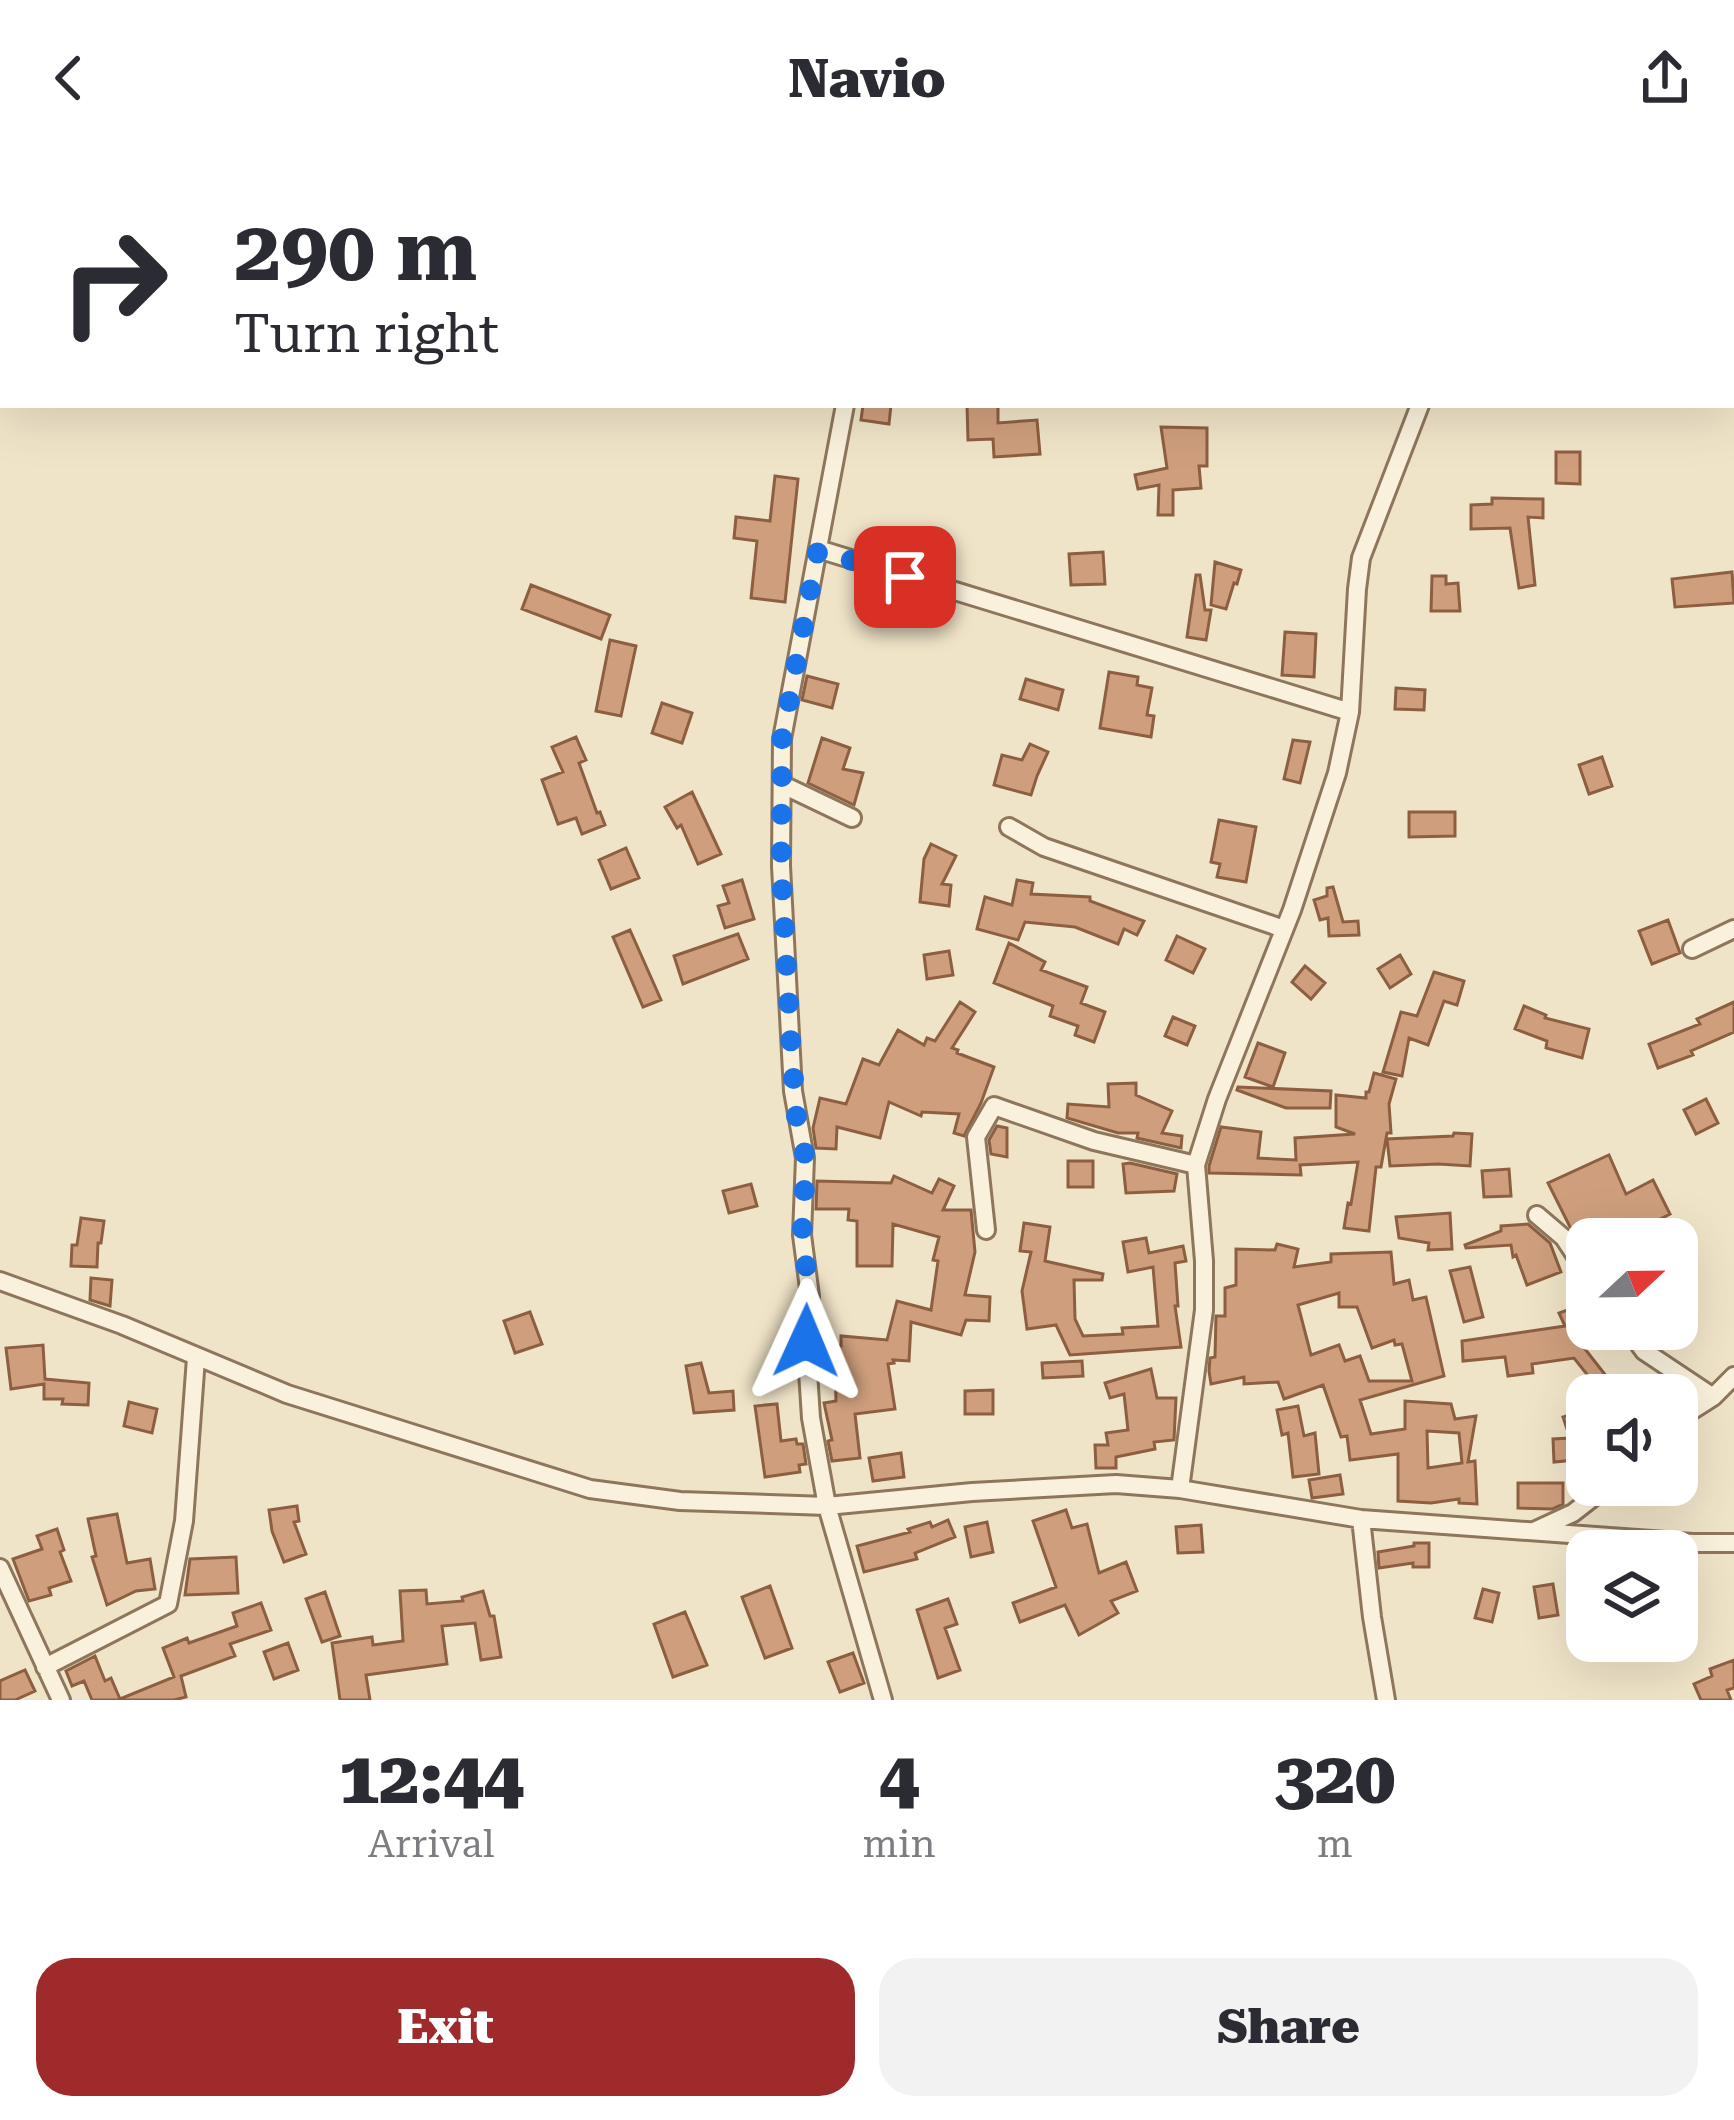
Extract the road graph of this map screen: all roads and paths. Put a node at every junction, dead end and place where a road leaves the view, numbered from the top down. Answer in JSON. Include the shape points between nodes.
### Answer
{"nodes":[{"id":1,"x":844,"y":408,"type":"edge"},
{"id":2,"x":1419,"y":408,"type":"edge"},
{"id":3,"x":818,"y":549,"type":"junction"},
{"id":4,"x":1351,"y":712,"type":"junction"},
{"id":5,"x":783,"y":785,"type":"junction"},
{"id":6,"x":852,"y":818,"type":"dead end"},
{"id":7,"x":1009,"y":827,"type":"dead end"},
{"id":8,"x":1284,"y":928,"type":"junction"},
{"id":9,"x":1734,"y":929,"type":"edge"},
{"id":10,"x":1692,"y":949,"type":"dead end"},
{"id":11,"x":1196,"y":1165,"type":"junction"},
{"id":12,"x":1537,"y":1215,"type":"dead end"},
{"id":13,"x":986,"y":1230,"type":"dead end"},
{"id":14,"x":1566,"y":1241,"type":"edge"},
{"id":15,"x":0,"y":1281,"type":"edge"},
{"id":16,"x":1644,"y":1350,"type":"edge"},
{"id":17,"x":196,"y":1358,"type":"junction"},
{"id":18,"x":1734,"y":1376,"type":"edge"},
{"id":19,"x":1713,"y":1397,"type":"junction"},
{"id":20,"x":1698,"y":1407,"type":"edge"},
{"id":21,"x":1180,"y":1489,"type":"junction"},
{"id":22,"x":827,"y":1506,"type":"junction"},
{"id":23,"x":1583,"y":1506,"type":"edge"},
{"id":24,"x":1361,"y":1519,"type":"junction"},
{"id":25,"x":1532,"y":1532,"type":"junction"},
{"id":26,"x":1734,"y":1543,"type":"edge"},
{"id":27,"x":0,"y":1568,"type":"edge"},
{"id":28,"x":45,"y":1667,"type":"junction"},
{"id":29,"x":61,"y":1700,"type":"edge"},
{"id":30,"x":883,"y":1700,"type":"edge"},
{"id":31,"x":1386,"y":1700,"type":"edge"}],
"edges":[{"from":1,"to":3,"type":"street"},
{"from":2,"to":4,"type":"street","via":[[1361,558]]},
{"from":3,"to":4,"type":"street"},
{"from":3,"to":5,"type":"street","via":[[782,739]]},
{"from":4,"to":8,"type":"street"},
{"from":5,"to":6,"type":"street"},
{"from":5,"to":22,"type":"street","via":[[792,1068],[806,1159],[806,1341]]},
{"from":7,"to":8,"type":"street","via":[[1044,847]]},
{"from":8,"to":11,"type":"street"},
{"from":9,"to":10,"type":"street"},
{"from":11,"to":13,"type":"street","via":[[1094,1142],[994,1106],[976,1137]]},
{"from":11,"to":21,"type":"street","via":[[1204,1310]]},
{"from":12,"to":14,"type":"street"},
{"from":15,"to":17,"type":"street"},
{"from":16,"to":19,"type":"street"},
{"from":17,"to":22,"type":"street","via":[[590,1489]]},
{"from":17,"to":28,"type":"street","via":[[184,1521],[168,1604]]},
{"from":18,"to":19,"type":"street"},
{"from":19,"to":20,"type":"street"},
{"from":21,"to":22,"type":"street","via":[[1071,1485]]},
{"from":21,"to":24,"type":"street"},
{"from":22,"to":30,"type":"street"},
{"from":23,"to":25,"type":"street"},
{"from":24,"to":25,"type":"street"},
{"from":24,"to":31,"type":"street"},
{"from":25,"to":26,"type":"street"},
{"from":27,"to":28,"type":"street"},
{"from":28,"to":29,"type":"street"}]}
